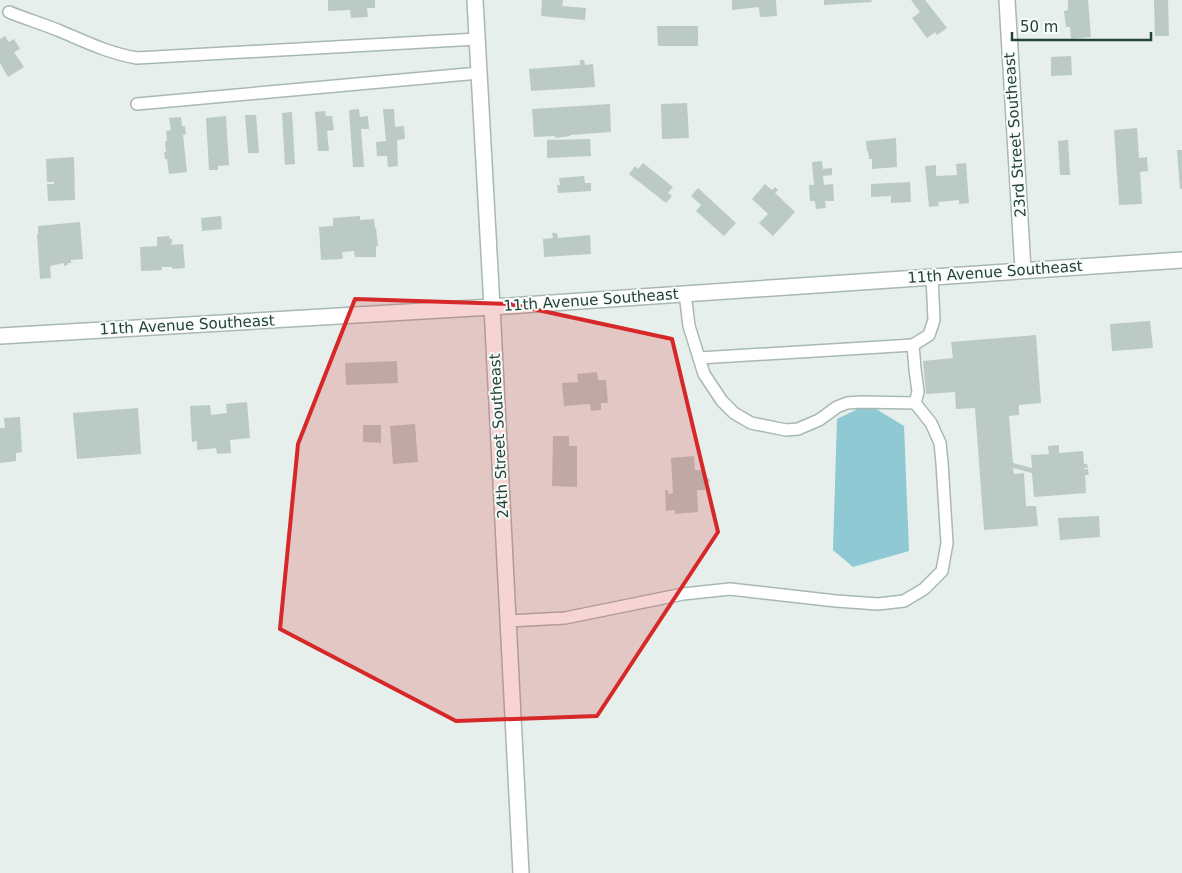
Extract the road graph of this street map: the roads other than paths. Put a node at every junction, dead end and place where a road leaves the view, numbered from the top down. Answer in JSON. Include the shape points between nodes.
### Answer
{"nodes":[{"id":1,"x":475,"y":0,"type":"edge"},
{"id":2,"x":1007,"y":0,"type":"edge"},
{"id":3,"x":9,"y":12,"type":"dead end"},
{"id":4,"x":477,"y":39,"type":"junction"},
{"id":5,"x":479,"y":74,"type":"junction"},
{"id":6,"x":137,"y":104,"type":"dead end"},
{"id":7,"x":1182,"y":260,"type":"edge"},
{"id":8,"x":1023,"y":270,"type":"junction"},
{"id":9,"x":932,"y":276,"type":"junction"},
{"id":10,"x":685,"y":294,"type":"junction"},
{"id":11,"x":492,"y":307,"type":"junction"},
{"id":12,"x":0,"y":336,"type":"edge"},
{"id":13,"x":913,"y":345,"type":"junction"},
{"id":14,"x":699,"y":358,"type":"junction"},
{"id":15,"x":916,"y":403,"type":"junction"},
{"id":16,"x":508,"y":621,"type":"junction"},
{"id":17,"x":520,"y":873,"type":"edge"}],
"edges":[{"from":1,"to":4,"type":"street","name":"24th Street Southeast"},
{"from":2,"to":8,"type":"street","name":"23rd Street Southeast"},
{"from":3,"to":4,"type":"lane","via":[[99,48],[137,58]]},
{"from":4,"to":5,"type":"street","name":"24th Street Southeast"},
{"from":5,"to":6,"type":"lane"},
{"from":5,"to":11,"type":"street","name":"24th Street Southeast"},
{"from":7,"to":8,"type":"street","name":"11th Avenue Southeast"},
{"from":8,"to":9,"type":"street","name":"11th Avenue Southeast"},
{"from":9,"to":10,"type":"street","name":"11th Avenue Southeast"},
{"from":9,"to":13,"type":"lane","via":[[934,320],[928,335]]},
{"from":10,"to":11,"type":"street","name":"11th Avenue Southeast"},
{"from":10,"to":14,"type":"lane","via":[[689,326]]},
{"from":11,"to":12,"type":"street","name":"11th Avenue Southeast"},
{"from":11,"to":16,"type":"street","name":"24th Street Southeast"},
{"from":13,"to":14,"type":"lane"},
{"from":13,"to":15,"type":"lane","via":[[918,392]]},
{"from":14,"to":15,"type":"lane","via":[[704,374],[734,413],[751,423],[775,428],[798,429],[847,403]]},
{"from":15,"to":16,"type":"lane","via":[[931,423],[940,443],[947,543],[942,571],[924,589],[904,601],[878,604],[730,589],[665,597],[566,618]]},
{"from":16,"to":17,"type":"street","name":"24th Street Southeast"}]}
